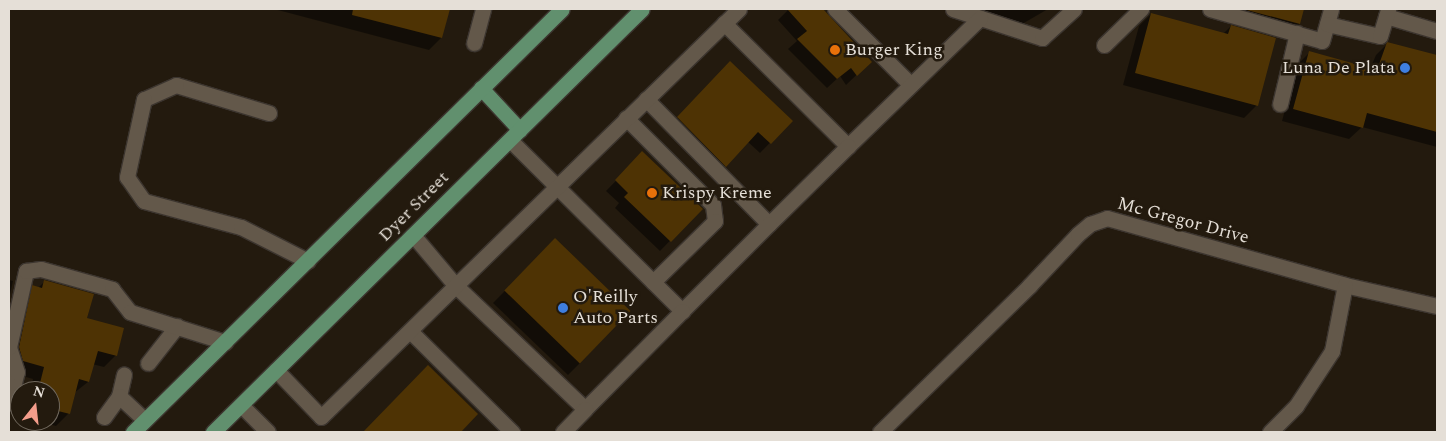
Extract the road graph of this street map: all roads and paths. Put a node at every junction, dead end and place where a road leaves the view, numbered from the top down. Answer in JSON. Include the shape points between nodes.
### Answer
{"nodes":[{"id":1,"x":483,"y":9,"type":"edge"},
{"id":2,"x":562,"y":9,"type":"edge"},
{"id":3,"x":642,"y":9,"type":"edge"},
{"id":4,"x":739,"y":9,"type":"edge"},
{"id":5,"x":835,"y":9,"type":"edge"},
{"id":6,"x":953,"y":9,"type":"edge"},
{"id":7,"x":1074,"y":9,"type":"edge"},
{"id":8,"x":1141,"y":9,"type":"edge"},
{"id":9,"x":1210,"y":9,"type":"edge"},
{"id":10,"x":1331,"y":9,"type":"edge"},
{"id":11,"x":1387,"y":12,"type":"edge"},
{"id":12,"x":980,"y":18,"type":"junction"},
{"id":13,"x":724,"y":23,"type":"junction"},
{"id":14,"x":1327,"y":24,"type":"junction"},
{"id":15,"x":1437,"y":30,"type":"edge"},
{"id":16,"x":1298,"y":34,"type":"junction"},
{"id":17,"x":474,"y":43,"type":"dead end"},
{"id":18,"x":1104,"y":46,"type":"dead end"},
{"id":19,"x":911,"y":85,"type":"junction"},
{"id":20,"x":481,"y":88,"type":"junction"},
{"id":21,"x":646,"y":99,"type":"junction"},
{"id":22,"x":1280,"y":104,"type":"dead end"},
{"id":23,"x":269,"y":113,"type":"dead end"},
{"id":24,"x":626,"y":118,"type":"junction"},
{"id":25,"x":515,"y":135,"type":"junction"},
{"id":26,"x":848,"y":146,"type":"junction"},
{"id":27,"x":557,"y":186,"type":"junction"},
{"id":28,"x":770,"y":224,"type":"junction"},
{"id":29,"x":413,"y":235,"type":"junction"},
{"id":30,"x":308,"y":261,"type":"junction"},
{"id":31,"x":653,"y":282,"type":"junction"},
{"id":32,"x":1346,"y":285,"type":"junction"},
{"id":33,"x":456,"y":286,"type":"junction"},
{"id":34,"x":1437,"y":306,"type":"edge"},
{"id":35,"x":682,"y":311,"type":"junction"},
{"id":36,"x":177,"y":326,"type":"junction"},
{"id":37,"x":410,"y":330,"type":"junction"},
{"id":38,"x":225,"y":342,"type":"junction"},
{"id":39,"x":148,"y":363,"type":"dead end"},
{"id":40,"x":276,"y":370,"type":"junction"},
{"id":41,"x":124,"y":375,"type":"dead end"},
{"id":42,"x":119,"y":396,"type":"junction"},
{"id":43,"x":9,"y":403,"type":"edge"},
{"id":44,"x":241,"y":405,"type":"junction"},
{"id":45,"x":585,"y":409,"type":"junction"},
{"id":46,"x":104,"y":417,"type":"dead end"},
{"id":47,"x":145,"y":420,"type":"junction"},
{"id":48,"x":266,"y":431,"type":"edge"},
{"id":49,"x":133,"y":432,"type":"edge"},
{"id":50,"x":213,"y":432,"type":"edge"},
{"id":51,"x":512,"y":432,"type":"edge"},
{"id":52,"x":563,"y":432,"type":"edge"},
{"id":53,"x":880,"y":432,"type":"edge"},
{"id":54,"x":1270,"y":432,"type":"edge"}],
"edges":[{"from":1,"to":17,"type":"street"},
{"from":2,"to":20,"type":"main road","name":"Dyer Street"},
{"from":3,"to":25,"type":"main road","name":"Dyer Street"},
{"from":4,"to":13,"type":"street"},
{"from":5,"to":19,"type":"street"},
{"from":6,"to":12,"type":"street"},
{"from":7,"to":12,"type":"street","via":[[1042,38]]},
{"from":8,"to":18,"type":"street"},
{"from":9,"to":16,"type":"street"},
{"from":10,"to":14,"type":"street"},
{"from":11,"to":14,"type":"street","via":[[1380,36]]},
{"from":11,"to":15,"type":"street"},
{"from":12,"to":19,"type":"street"},
{"from":13,"to":21,"type":"street"},
{"from":13,"to":26,"type":"street"},
{"from":14,"to":16,"type":"street","via":[[1322,41]]},
{"from":16,"to":22,"type":"street"},
{"from":19,"to":26,"type":"street"},
{"from":20,"to":25,"type":"main road"},
{"from":20,"to":30,"type":"main road","name":"Dyer Street"},
{"from":21,"to":24,"type":"street"},
{"from":21,"to":28,"type":"street"},
{"from":23,"to":30,"type":"street","via":[[176,85],[144,99],[127,177],[144,201],[241,227]]},
{"from":24,"to":27,"type":"street"},
{"from":24,"to":31,"type":"street","via":[[713,205],[715,221]]},
{"from":25,"to":27,"type":"street"},
{"from":25,"to":29,"type":"main road","name":"Dyer Street"},
{"from":26,"to":28,"type":"street"},
{"from":27,"to":31,"type":"street"},
{"from":27,"to":33,"type":"street"},
{"from":28,"to":35,"type":"street"},
{"from":29,"to":33,"type":"street"},
{"from":29,"to":40,"type":"main road","name":"Dyer Street"},
{"from":30,"to":38,"type":"main road","name":"Dyer Street"},
{"from":31,"to":35,"type":"street"},
{"from":32,"to":34,"type":"street","name":"Mc Gregor Drive"},
{"from":32,"to":53,"type":"street","name":"Mc Gregor Drive","via":[[1107,218],[1090,224],[1078,234]]},
{"from":32,"to":54,"type":"street","via":[[1332,351],[1305,394]]},
{"from":33,"to":37,"type":"street"},
{"from":33,"to":45,"type":"street"},
{"from":35,"to":45,"type":"street"},
{"from":36,"to":38,"type":"street"},
{"from":36,"to":39,"type":"street"},
{"from":36,"to":43,"type":"street","via":[[130,312],[112,289],[41,269],[26,271],[9,347],[17,372]]},
{"from":37,"to":40,"type":"street","via":[[321,417]]},
{"from":37,"to":51,"type":"street"},
{"from":38,"to":47,"type":"main road","name":"Dyer Street"},
{"from":40,"to":44,"type":"main road","name":"Dyer Street"},
{"from":41,"to":42,"type":"street"},
{"from":42,"to":46,"type":"street"},
{"from":42,"to":47,"type":"street"},
{"from":44,"to":48,"type":"street"},
{"from":44,"to":50,"type":"main road","name":"Dyer Street"},
{"from":45,"to":52,"type":"street"},
{"from":47,"to":49,"type":"main road","name":"Dyer Street"}]}
